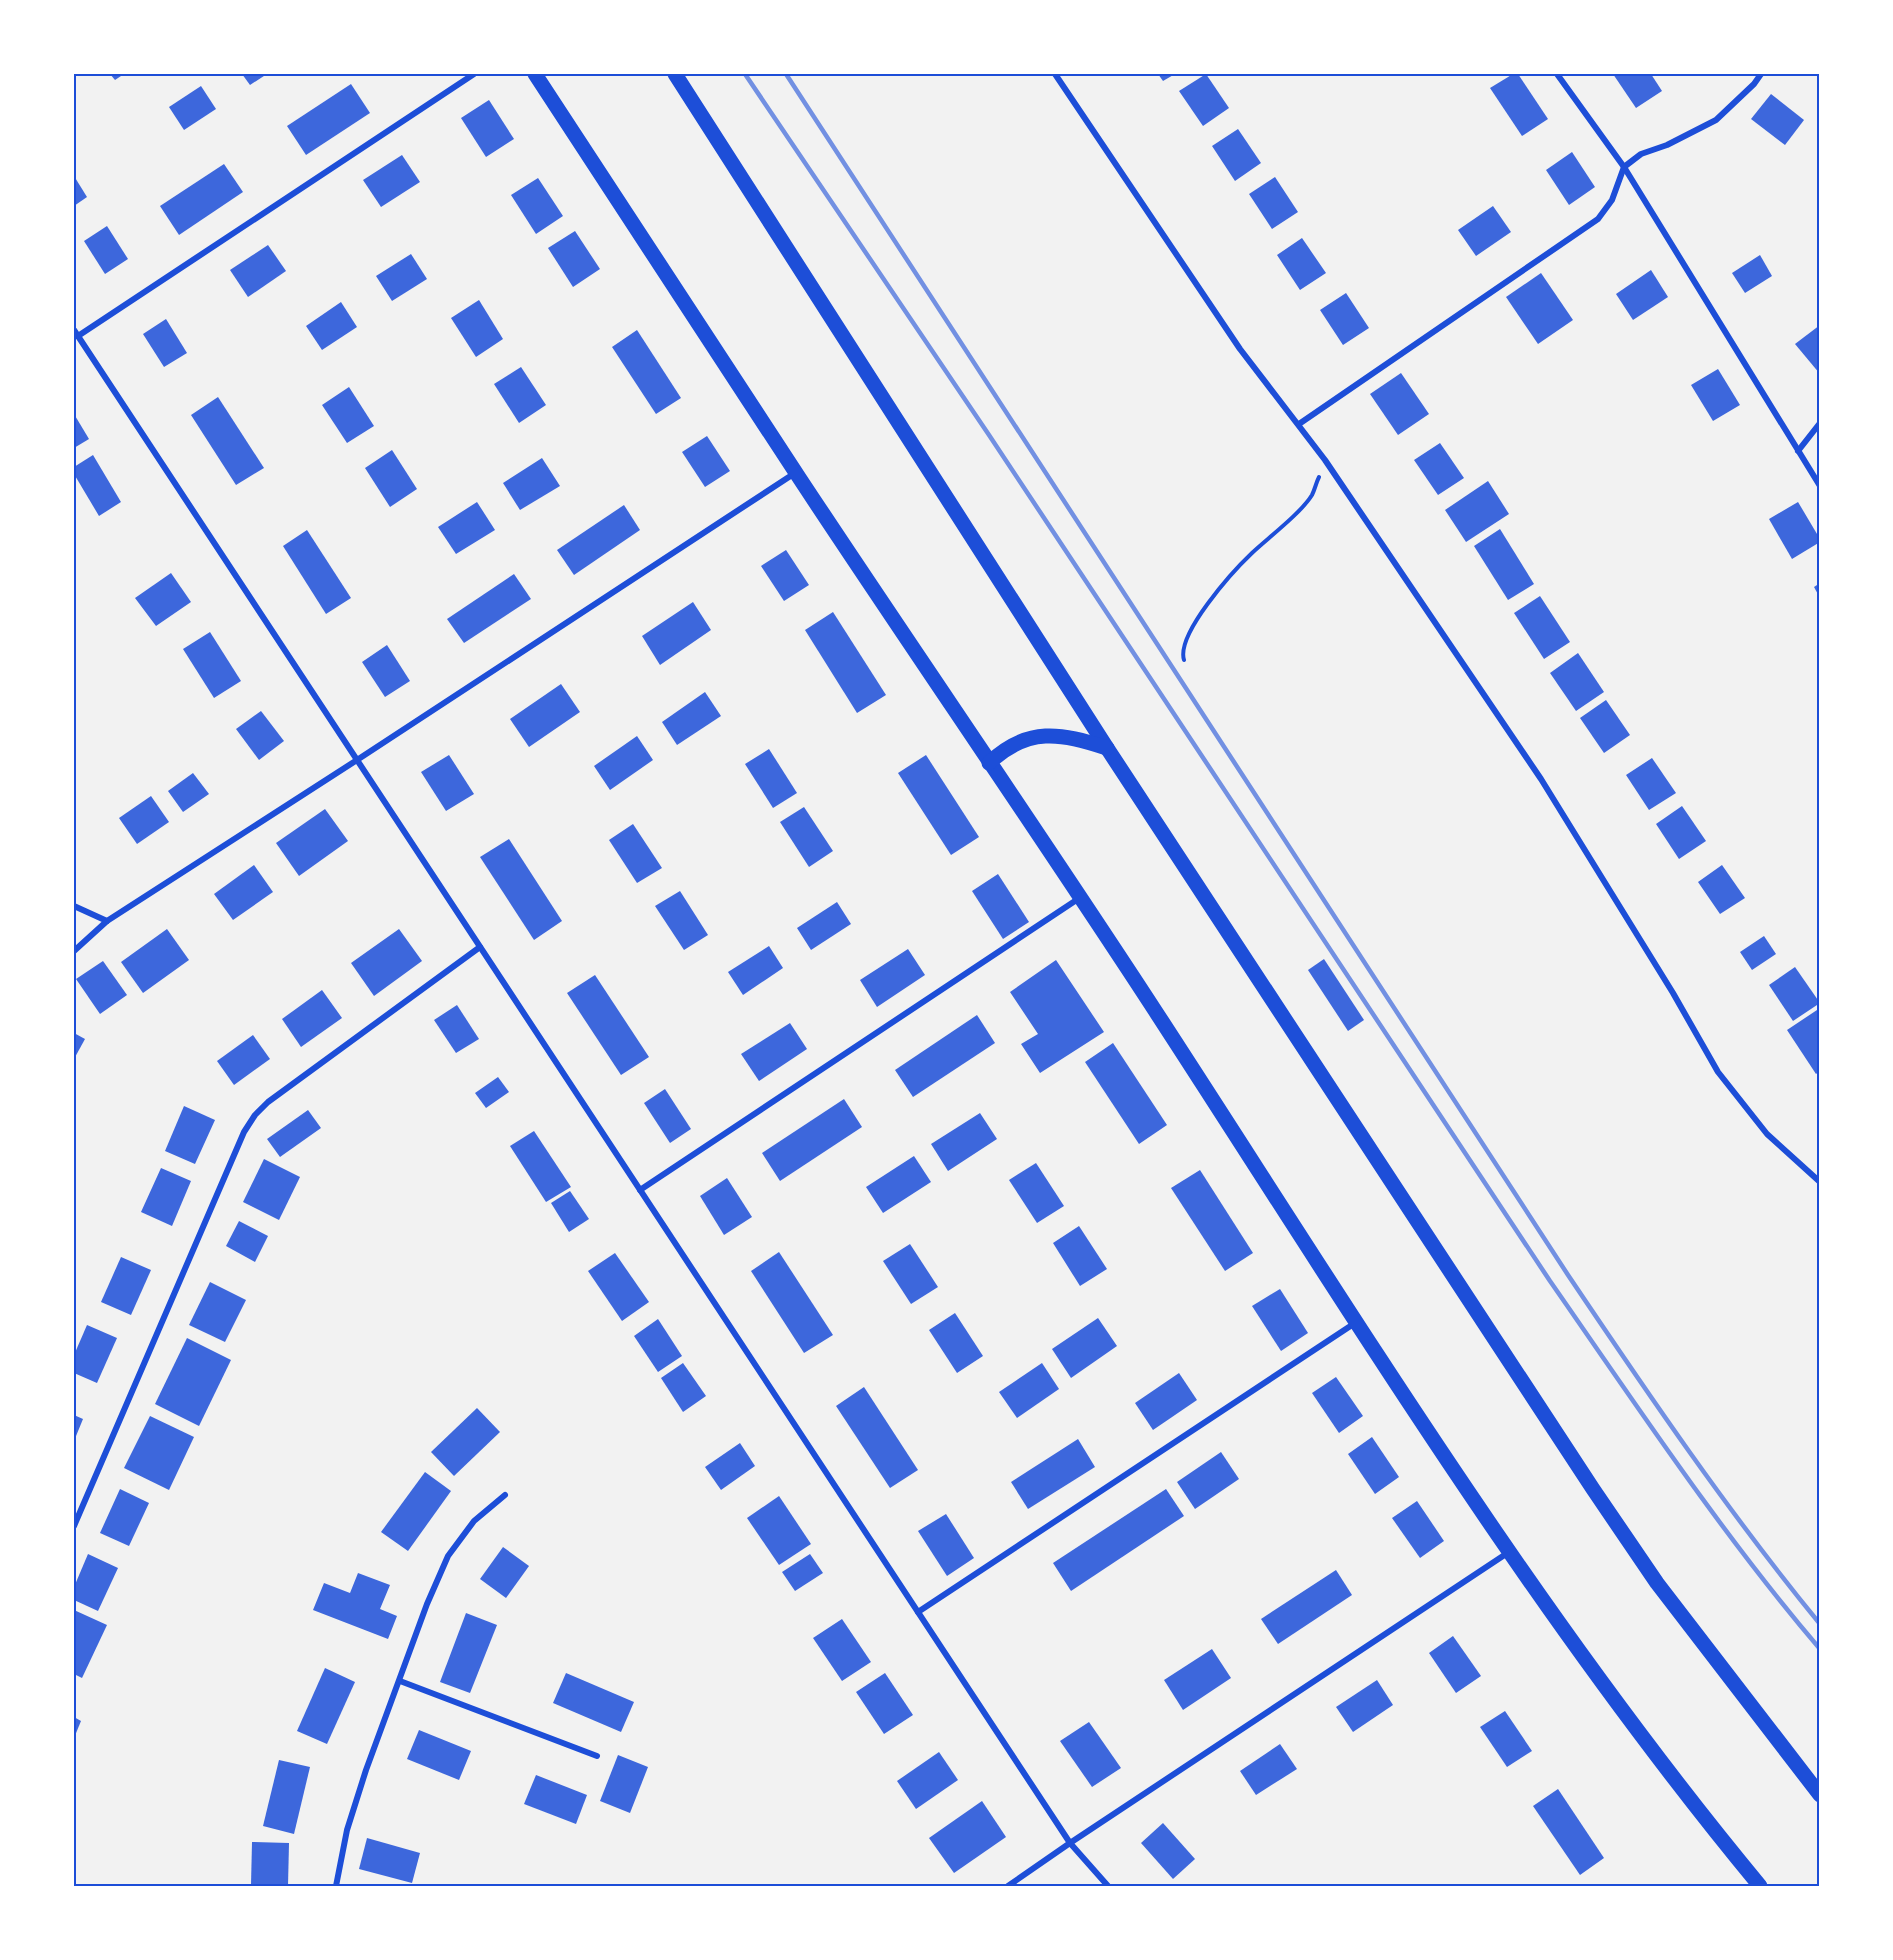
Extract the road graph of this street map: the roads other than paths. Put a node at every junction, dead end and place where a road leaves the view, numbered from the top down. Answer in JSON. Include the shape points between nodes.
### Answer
{"nodes":[{"id":1,"x":474,"y":74,"type":"edge"},
{"id":2,"x":535,"y":74,"type":"edge"},
{"id":3,"x":675,"y":74,"type":"edge"},
{"id":4,"x":1055,"y":74,"type":"edge"},
{"id":5,"x":1557,"y":74,"type":"edge"},
{"id":6,"x":1761,"y":74,"type":"edge"},
{"id":7,"x":1624,"y":167,"type":"junction"},
{"id":8,"x":74,"y":330,"type":"edge"},
{"id":9,"x":78,"y":336,"type":"junction"},
{"id":10,"x":1820,"y":423,"type":"edge"},
{"id":11,"x":1299,"y":424,"type":"junction"},
{"id":12,"x":1798,"y":451,"type":"junction"},
{"id":13,"x":796,"y":473,"type":"junction"},
{"id":14,"x":1820,"y":486,"type":"edge"},
{"id":15,"x":1107,"y":748,"type":"junction"},
{"id":16,"x":357,"y":760,"type":"junction"},
{"id":17,"x":989,"y":763,"type":"junction"},
{"id":18,"x":1081,"y":897,"type":"junction"},
{"id":19,"x":74,"y":906,"type":"edge"},
{"id":20,"x":107,"y":921,"type":"junction"},
{"id":21,"x":480,"y":947,"type":"junction"},
{"id":22,"x":74,"y":951,"type":"edge"},
{"id":23,"x":1820,"y":1182,"type":"edge"},
{"id":24,"x":640,"y":1190,"type":"junction"},
{"id":25,"x":1355,"y":1323,"type":"junction"},
{"id":26,"x":505,"y":1495,"type":"dead end"},
{"id":27,"x":74,"y":1526,"type":"edge"},
{"id":28,"x":1510,"y":1552,"type":"junction"},
{"id":29,"x":918,"y":1612,"type":"junction"},
{"id":30,"x":400,"y":1681,"type":"junction"},
{"id":31,"x":597,"y":1756,"type":"dead end"},
{"id":32,"x":1820,"y":1795,"type":"edge"},
{"id":33,"x":1070,"y":1843,"type":"junction"},
{"id":34,"x":336,"y":1887,"type":"edge"},
{"id":35,"x":1008,"y":1887,"type":"edge"},
{"id":36,"x":1108,"y":1887,"type":"edge"},
{"id":37,"x":1760,"y":1887,"type":"edge"}],
"edges":[{"from":1,"to":9,"type":"street"},
{"from":2,"to":13,"type":"main road"},
{"from":3,"to":15,"type":"main road"},
{"from":4,"to":11,"type":"street","via":[[1240,349]]},
{"from":5,"to":7,"type":"street"},
{"from":6,"to":7,"type":"street","via":[[1716,120],[1641,154]]},
{"from":7,"to":11,"type":"street","via":[[1612,200],[1598,219]]},
{"from":7,"to":12,"type":"street"},
{"from":8,"to":9,"type":"street"},
{"from":9,"to":16,"type":"street"},
{"from":10,"to":12,"type":"street"},
{"from":11,"to":23,"type":"street","via":[[1560,808],[1718,1072],[1767,1134]]},
{"from":12,"to":14,"type":"street"},
{"from":13,"to":16,"type":"street"},
{"from":13,"to":17,"type":"main road"},
{"from":15,"to":17,"type":"main road","via":[[1078,738],[1047,735],[1019,741]]},
{"from":15,"to":32,"type":"main road","via":[[1657,1583]]},
{"from":16,"to":20,"type":"street"},
{"from":16,"to":21,"type":"street"},
{"from":17,"to":18,"type":"main road"},
{"from":18,"to":24,"type":"street"},
{"from":18,"to":25,"type":"main road"},
{"from":19,"to":20,"type":"street"},
{"from":20,"to":22,"type":"street"},
{"from":21,"to":24,"type":"street"},
{"from":21,"to":27,"type":"street","via":[[268,1102],[249,1123]]},
{"from":24,"to":29,"type":"street"},
{"from":25,"to":28,"type":"main road"},
{"from":25,"to":29,"type":"street"},
{"from":26,"to":30,"type":"street","via":[[474,1521],[448,1556]]},
{"from":28,"to":33,"type":"street"},
{"from":28,"to":37,"type":"main road","via":[[1654,1753]]},
{"from":29,"to":33,"type":"street"},
{"from":30,"to":31,"type":"street"},
{"from":30,"to":34,"type":"street","via":[[347,1830]]},
{"from":33,"to":35,"type":"street"},
{"from":33,"to":36,"type":"street"}]}
